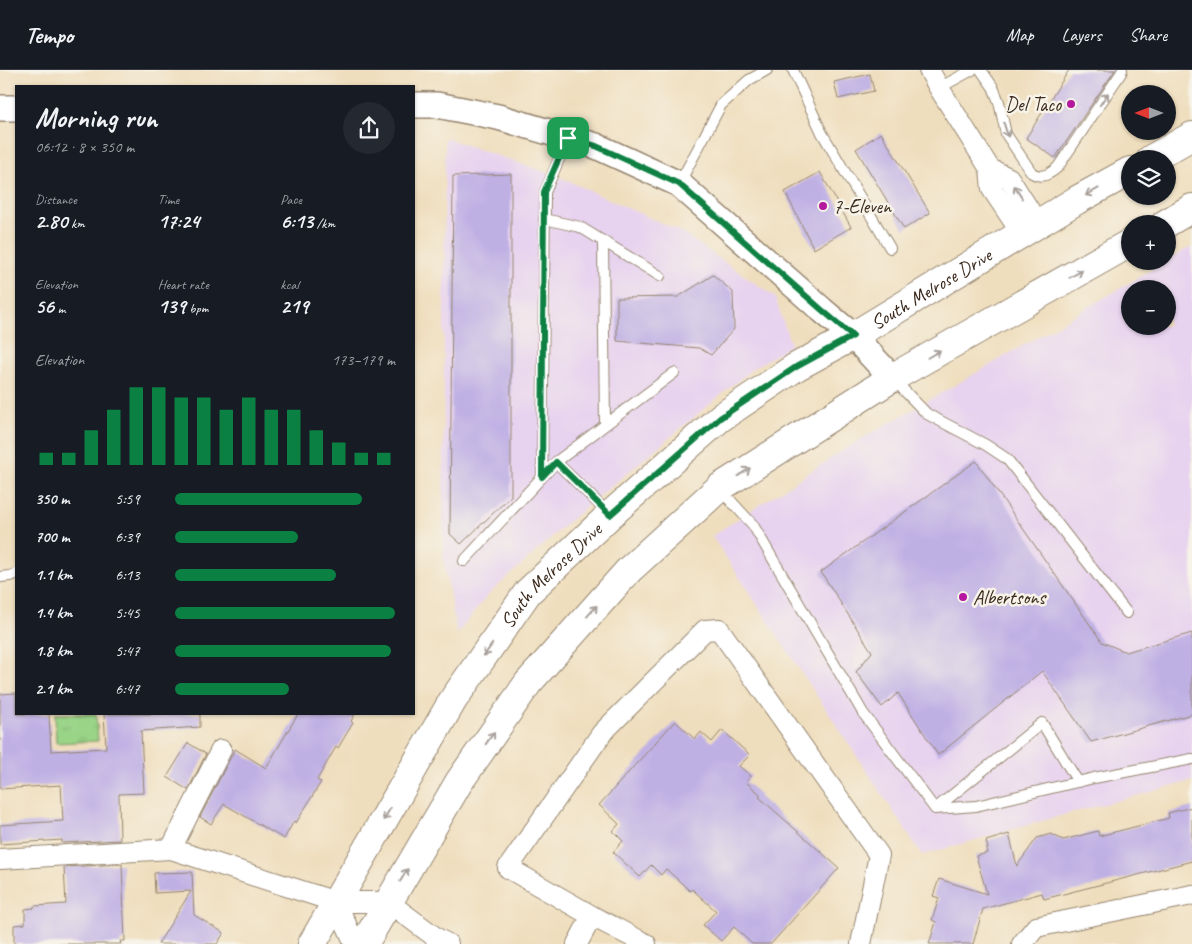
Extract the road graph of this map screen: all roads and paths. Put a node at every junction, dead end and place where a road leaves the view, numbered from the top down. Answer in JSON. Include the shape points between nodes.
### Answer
{"nodes":[{"id":1,"x":767,"y":70,"type":"edge"},
{"id":2,"x":793,"y":70,"type":"edge"},
{"id":3,"x":929,"y":70,"type":"edge"},
{"id":4,"x":972,"y":70,"type":"edge"},
{"id":5,"x":981,"y":70,"type":"edge"},
{"id":6,"x":1122,"y":70,"type":"edge"},
{"id":7,"x":940,"y":88,"type":"junction"},
{"id":8,"x":415,"y":105,"type":"edge"},
{"id":9,"x":0,"y":108,"type":"edge"},
{"id":10,"x":15,"y":108,"type":"edge"},
{"id":11,"x":1192,"y":136,"type":"edge"},
{"id":12,"x":568,"y":138,"type":"junction"},
{"id":13,"x":1167,"y":150,"type":"edge"},
{"id":14,"x":1121,"y":176,"type":"edge"},
{"id":15,"x":679,"y":184,"type":"junction"},
{"id":16,"x":1192,"y":208,"type":"edge"},
{"id":17,"x":1176,"y":217,"type":"edge"},
{"id":18,"x":544,"y":219,"type":"junction"},
{"id":19,"x":1030,"y":229,"type":"junction"},
{"id":20,"x":603,"y":241,"type":"junction"},
{"id":21,"x":890,"y":248,"type":"dead end"},
{"id":22,"x":1121,"y":249,"type":"edge"},
{"id":23,"x":660,"y":276,"type":"dead end"},
{"id":24,"x":853,"y":336,"type":"junction"},
{"id":25,"x":674,"y":373,"type":"dead end"},
{"id":26,"x":892,"y":378,"type":"junction"},
{"id":27,"x":605,"y":425,"type":"junction"},
{"id":28,"x":556,"y":462,"type":"junction"},
{"id":29,"x":542,"y":477,"type":"junction"},
{"id":30,"x":719,"y":488,"type":"junction"},
{"id":31,"x":610,"y":515,"type":"junction"},
{"id":32,"x":464,"y":561,"type":"dead end"},
{"id":33,"x":15,"y":574,"type":"edge"},
{"id":34,"x":0,"y":577,"type":"edge"},
{"id":35,"x":1126,"y":614,"type":"dead end"},
{"id":36,"x":221,"y":750,"type":"dead end"},
{"id":37,"x":1192,"y":759,"type":"edge"},
{"id":38,"x":1078,"y":782,"type":"junction"},
{"id":39,"x":934,"y":809,"type":"junction"},
{"id":40,"x":171,"y":849,"type":"junction"},
{"id":41,"x":0,"y":858,"type":"edge"},
{"id":42,"x":1192,"y":895,"type":"edge"},
{"id":43,"x":336,"y":902,"type":"junction"},
{"id":44,"x":388,"y":902,"type":"junction"},
{"id":45,"x":592,"y":916,"type":"junction"},
{"id":46,"x":312,"y":944,"type":"edge"},
{"id":47,"x":355,"y":944,"type":"edge"},
{"id":48,"x":364,"y":944,"type":"edge"},
{"id":49,"x":448,"y":944,"type":"edge"},
{"id":50,"x":577,"y":944,"type":"edge"},
{"id":51,"x":646,"y":944,"type":"edge"},
{"id":52,"x":861,"y":944,"type":"edge"},
{"id":53,"x":1022,"y":944,"type":"edge"}],
"edges":[{"from":1,"to":15,"type":"lane","via":[[748,80],[721,105]]},
{"from":2,"to":21,"type":"lane","via":[[822,133]]},
{"from":3,"to":7,"type":"street"},
{"from":4,"to":7,"type":"lane"},
{"from":5,"to":6,"type":"lane","one_way":true,"via":[[999,102],[1006,134],[1032,173],[1038,176],[1058,167]]},
{"from":7,"to":19,"type":"street","via":[[990,169],[1010,178]]},
{"from":8,"to":12,"type":"street","via":[[437,105],[498,117]]},
{"from":9,"to":10,"type":"street"},
{"from":11,"to":13,"type":"main road"},
{"from":12,"to":15,"type":"street","via":[[596,146]]},
{"from":12,"to":18,"type":"lane","via":[[544,192]]},
{"from":14,"to":19,"type":"main road","name":"South Melrose Drive","one_way":true},
{"from":15,"to":24,"type":"street"},
{"from":16,"to":17,"type":"main road"},
{"from":18,"to":20,"type":"lane","via":[[580,227]]},
{"from":18,"to":29,"type":"lane"},
{"from":19,"to":24,"type":"main road","name":"South Melrose Drive"},
{"from":20,"to":23,"type":"lane"},
{"from":20,"to":27,"type":"lane"},
{"from":26,"to":22,"type":"main road","one_way":true},
{"from":24,"to":26,"type":"street"},
{"from":24,"to":31,"type":"main road","name":"South Melrose Drive","via":[[796,367],[720,418]]},
{"from":25,"to":27,"type":"lane"},
{"from":30,"to":26,"type":"main road","one_way":true},
{"from":26,"to":35,"type":"lane","via":[[927,414],[1007,459]]},
{"from":27,"to":28,"type":"lane"},
{"from":28,"to":29,"type":"lane"},
{"from":28,"to":31,"type":"lane"},
{"from":29,"to":32,"type":"lane"},
{"from":30,"to":39,"type":"lane","via":[[753,525],[864,713]]},
{"from":44,"to":30,"type":"main road","one_way":true,"via":[[459,782],[528,683],[629,570]]},
{"from":31,"to":43,"type":"main road","name":"South Melrose Drive","one_way":true,"via":[[528,592],[453,700]]},
{"from":33,"to":34,"type":"lane"},
{"from":36,"to":40,"type":"street"},
{"from":37,"to":38,"type":"lane"},
{"from":38,"to":39,"type":"lane","via":[[976,806]]},
{"from":38,"to":39,"type":"lane","via":[[1042,723]]},
{"from":40,"to":41,"type":"street"},
{"from":40,"to":43,"type":"street"},
{"from":42,"to":53,"type":"street","via":[[1036,927]]},
{"from":43,"to":44,"type":"street"},
{"from":43,"to":46,"type":"main road","name":"South Melrose Drive"},
{"from":43,"to":47,"type":"street"},
{"from":44,"to":48,"type":"main road"},
{"from":44,"to":49,"type":"street"},
{"from":45,"to":50,"type":"street"},
{"from":45,"to":51,"type":"street"},
{"from":45,"to":52,"type":"street","via":[[508,868],[602,733],[705,630],[719,629],[879,855]]}]}
